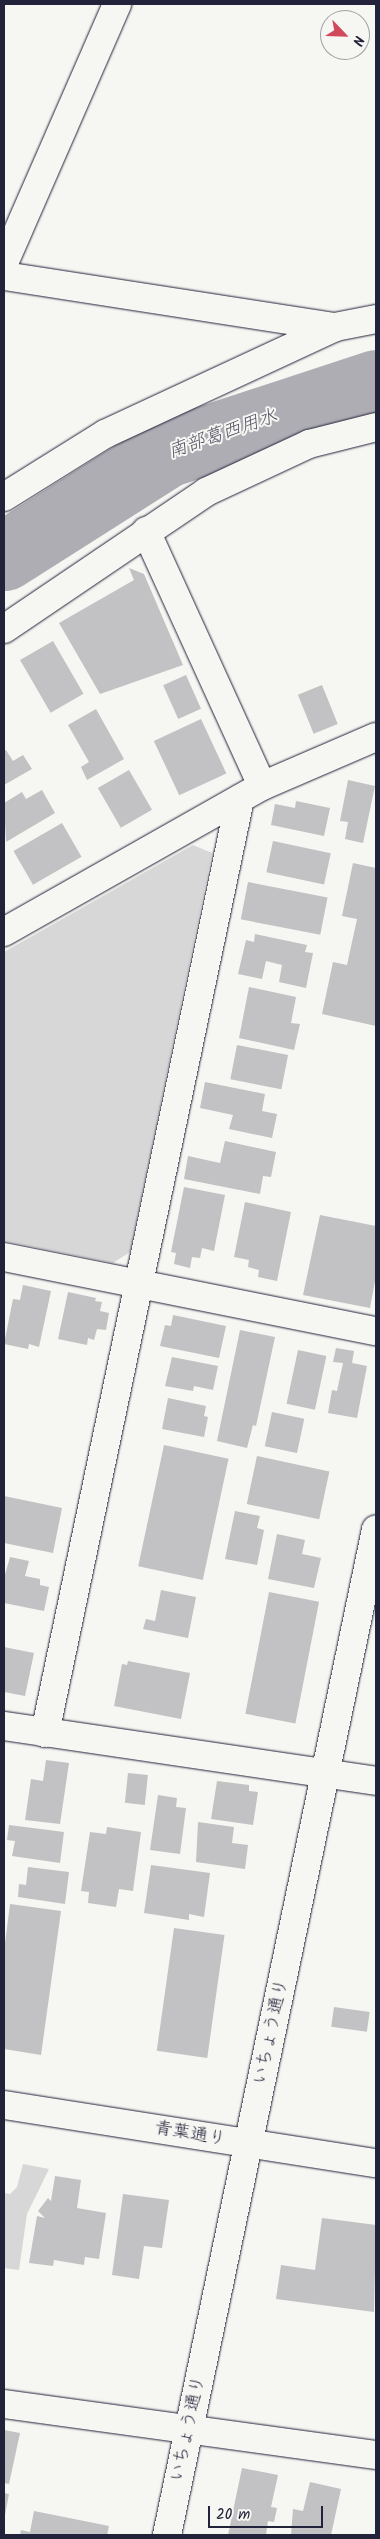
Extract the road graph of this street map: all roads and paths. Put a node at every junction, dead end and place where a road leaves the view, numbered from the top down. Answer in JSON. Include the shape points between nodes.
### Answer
{"nodes":[{"id":1,"x":117,"y":4,"type":"edge"},
{"id":2,"x":4,"y":263,"type":"edge"},
{"id":3,"x":4,"y":276,"type":"edge"},
{"id":4,"x":376,"y":320,"type":"edge"},
{"id":5,"x":335,"y":327,"type":"junction"},
{"id":6,"x":376,"y":427,"type":"edge"},
{"id":7,"x":4,"y":497,"type":"edge"},
{"id":8,"x":146,"y":531,"type":"junction"},
{"id":9,"x":4,"y":629,"type":"edge"},
{"id":10,"x":376,"y":737,"type":"edge"},
{"id":11,"x":251,"y":793,"type":"junction"},
{"id":12,"x":4,"y":932,"type":"edge"},
{"id":13,"x":4,"y":1257,"type":"edge"},
{"id":14,"x":139,"y":1285,"type":"junction"},
{"id":15,"x":376,"y":1331,"type":"edge"},
{"id":16,"x":376,"y":1529,"type":"edge"},
{"id":17,"x":4,"y":1726,"type":"edge"},
{"id":18,"x":45,"y":1733,"type":"junction"},
{"id":19,"x":326,"y":1774,"type":"junction"},
{"id":20,"x":376,"y":1781,"type":"edge"},
{"id":21,"x":4,"y":2105,"type":"edge"},
{"id":22,"x":248,"y":2145,"type":"junction"},
{"id":23,"x":376,"y":2163,"type":"edge"},
{"id":24,"x":4,"y":2404,"type":"edge"},
{"id":25,"x":188,"y":2431,"type":"junction"},
{"id":26,"x":376,"y":2455,"type":"edge"},
{"id":27,"x":167,"y":2535,"type":"edge"}],
"edges":[{"from":1,"to":2,"type":"street"},
{"from":3,"to":5,"type":"street"},
{"from":4,"to":5,"type":"street"},
{"from":5,"to":7,"type":"street","via":[[106,434]]},
{"from":6,"to":8,"type":"street","via":[[309,444],[206,492]]},
{"from":8,"to":9,"type":"street"},
{"from":8,"to":11,"type":"street"},
{"from":10,"to":11,"type":"street"},
{"from":11,"to":12,"type":"street"},
{"from":11,"to":14,"type":"street"},
{"from":13,"to":14,"type":"street"},
{"from":14,"to":15,"type":"street"},
{"from":14,"to":18,"type":"street"},
{"from":16,"to":19,"type":"street","name":"いちょう通り"},
{"from":17,"to":18,"type":"street"},
{"from":18,"to":19,"type":"street"},
{"from":19,"to":20,"type":"street"},
{"from":19,"to":22,"type":"street","name":"いちょう通り"},
{"from":21,"to":22,"type":"street","name":"青葉通り"},
{"from":22,"to":23,"type":"street","name":"青葉通り"},
{"from":22,"to":25,"type":"street","name":"いちょう通り"},
{"from":24,"to":25,"type":"street"},
{"from":25,"to":26,"type":"street"},
{"from":25,"to":27,"type":"street","name":"いちょう通り"}]}
